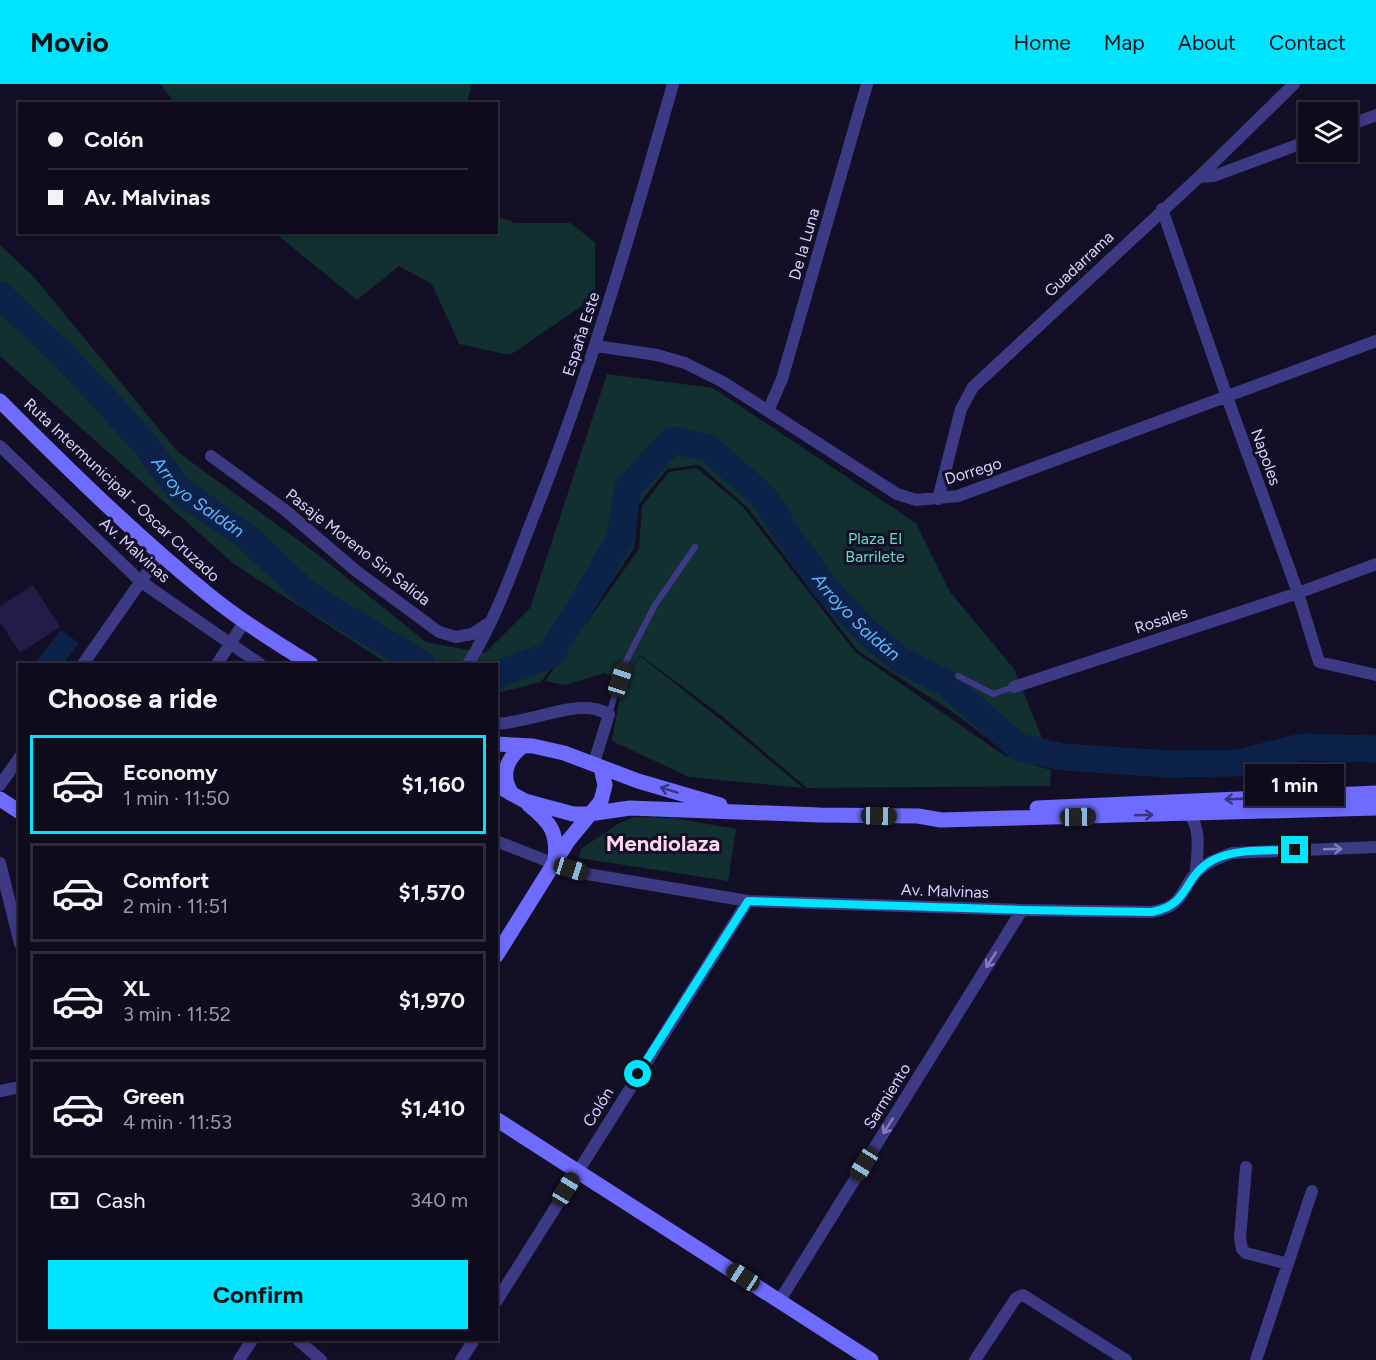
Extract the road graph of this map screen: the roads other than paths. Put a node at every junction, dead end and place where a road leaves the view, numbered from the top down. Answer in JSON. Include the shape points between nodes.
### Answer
{"nodes":[{"id":1,"x":673,"y":84,"type":"edge"},
{"id":2,"x":867,"y":84,"type":"edge"},
{"id":3,"x":1294,"y":84,"type":"edge"},
{"id":4,"x":1376,"y":115,"type":"edge"},
{"id":5,"x":1358,"y":122,"type":"edge"},
{"id":6,"x":1298,"y":145,"type":"edge"},
{"id":7,"x":1199,"y":177,"type":"junction"},
{"id":8,"x":1162,"y":209,"type":"junction"},
{"id":9,"x":1376,"y":341,"type":"edge"},
{"id":10,"x":596,"y":346,"type":"junction"},
{"id":11,"x":1227,"y":397,"type":"junction"},
{"id":12,"x":0,"y":401,"type":"edge"},
{"id":13,"x":768,"y":411,"type":"junction"},
{"id":14,"x":0,"y":446,"type":"edge"},
{"id":15,"x":211,"y":456,"type":"dead end"},
{"id":16,"x":938,"y":499,"type":"junction"},
{"id":17,"x":695,"y":546,"type":"dead end"},
{"id":18,"x":160,"y":554,"type":"junction"},
{"id":19,"x":1376,"y":564,"type":"edge"},
{"id":20,"x":140,"y":581,"type":"junction"},
{"id":21,"x":1298,"y":593,"type":"junction"},
{"id":22,"x":244,"y":621,"type":"junction"},
{"id":23,"x":490,"y":623,"type":"junction"},
{"id":24,"x":229,"y":644,"type":"junction"},
{"id":25,"x":84,"y":663,"type":"edge"},
{"id":26,"x":218,"y":663,"type":"edge"},
{"id":27,"x":258,"y":663,"type":"edge"},
{"id":28,"x":309,"y":663,"type":"edge"},
{"id":29,"x":469,"y":663,"type":"edge"},
{"id":30,"x":1376,"y":675,"type":"edge"},
{"id":31,"x":958,"y":676,"type":"dead end"},
{"id":32,"x":1014,"y":687,"type":"joint"},
{"id":33,"x":609,"y":714,"type":"junction"},
{"id":34,"x":498,"y":724,"type":"edge"},
{"id":35,"x":498,"y":744,"type":"edge"},
{"id":36,"x":523,"y":746,"type":"junction"},
{"id":37,"x":18,"y":760,"type":"edge"},
{"id":38,"x":597,"y":766,"type":"junction"},
{"id":39,"x":0,"y":785,"type":"edge"},
{"id":40,"x":498,"y":786,"type":"edge"},
{"id":41,"x":1376,"y":793,"type":"edge"},
{"id":42,"x":519,"y":798,"type":"junction"},
{"id":43,"x":0,"y":799,"type":"edge"},
{"id":44,"x":18,"y":811,"type":"edge"},
{"id":45,"x":746,"y":811,"type":"junction"},
{"id":46,"x":1376,"y":811,"type":"edge"},
{"id":47,"x":589,"y":814,"type":"junction"},
{"id":48,"x":1189,"y":814,"type":"junction"},
{"id":49,"x":918,"y":816,"type":"junction"},
{"id":50,"x":498,"y":842,"type":"edge"},
{"id":51,"x":1376,"y":847,"type":"edge"},
{"id":52,"x":0,"y":863,"type":"edge"},
{"id":53,"x":555,"y":864,"type":"junction"},
{"id":54,"x":1196,"y":872,"type":"junction"},
{"id":55,"x":748,"y":901,"type":"junction"},
{"id":56,"x":1022,"y":910,"type":"junction"},
{"id":57,"x":18,"y":936,"type":"edge"},
{"id":58,"x":498,"y":953,"type":"edge"},
{"id":59,"x":18,"y":1087,"type":"edge"},
{"id":60,"x":0,"y":1091,"type":"edge"},
{"id":61,"x":498,"y":1120,"type":"edge"},
{"id":62,"x":1246,"y":1167,"type":"dead end"},
{"id":63,"x":578,"y":1170,"type":"junction"},
{"id":64,"x":1312,"y":1191,"type":"dead end"},
{"id":65,"x":1287,"y":1263,"type":"junction"},
{"id":66,"x":498,"y":1299,"type":"edge"},
{"id":67,"x":780,"y":1300,"type":"junction"},
{"id":68,"x":251,"y":1341,"type":"edge"},
{"id":69,"x":299,"y":1341,"type":"edge"},
{"id":70,"x":473,"y":1341,"type":"edge"},
{"id":71,"x":239,"y":1360,"type":"edge"},
{"id":72,"x":321,"y":1360,"type":"edge"},
{"id":73,"x":461,"y":1360,"type":"edge"},
{"id":74,"x":871,"y":1360,"type":"edge"},
{"id":75,"x":975,"y":1360,"type":"edge"},
{"id":76,"x":1126,"y":1360,"type":"edge"},
{"id":77,"x":1256,"y":1360,"type":"edge"}],
"edges":[{"from":1,"to":10,"type":"street","name":"España Este"},
{"from":2,"to":13,"type":"street","name":"De la Luna","via":[[782,379]]},
{"from":3,"to":7,"type":"street","name":"Guadarrama"},
{"from":4,"to":5,"type":"street"},
{"from":6,"to":7,"type":"street","via":[[1214,176]]},
{"from":7,"to":8,"type":"street","name":"Guadarrama"},
{"from":8,"to":11,"type":"street","name":"Napoles"},
{"from":8,"to":16,"type":"street","name":"Guadarrama","via":[[973,387],[961,409]]},
{"from":9,"to":11,"type":"street","name":"Dorrego"},
{"from":10,"to":13,"type":"street","name":"Dorrego","via":[[685,363]]},
{"from":10,"to":23,"type":"street","name":"España Este","via":[[556,460]]},
{"from":11,"to":16,"type":"street","name":"Dorrego","via":[[958,496]]},
{"from":11,"to":21,"type":"street","name":"Napoles"},
{"from":12,"to":18,"type":"main road","name":"Ruta Intermunicipal - Oscar Cruzado"},
{"from":13,"to":16,"type":"street","name":"Dorrego","via":[[897,494],[916,500]]},
{"from":14,"to":20,"type":"street","name":"Av. Malvinas"},
{"from":15,"to":23,"type":"street","name":"Pasaje Moreno Sin Salida","via":[[439,632],[456,637],[472,634]]},
{"from":17,"to":33,"type":"lane","via":[[654,605],[625,663]]},
{"from":18,"to":20,"type":"street"},
{"from":18,"to":22,"type":"main road","name":"Ruta Intermunicipal - Oscar Cruzado"},
{"from":19,"to":21,"type":"street","name":"Rosales"},
{"from":20,"to":24,"type":"street","name":"Av. Malvinas"},
{"from":20,"to":25,"type":"street"},
{"from":21,"to":30,"type":"street","name":"Napoles","via":[[1319,662]]},
{"from":21,"to":32,"type":"street","name":"Rosales"},
{"from":22,"to":24,"type":"street"},
{"from":22,"to":28,"type":"main road","name":"Ruta Intermunicipal - Oscar Cruzado"},
{"from":23,"to":29,"type":"street","name":"España Este"},
{"from":24,"to":26,"type":"street"},
{"from":24,"to":27,"type":"street","name":"Av. Malvinas"},
{"from":31,"to":32,"type":"lane","name":"Rosales","via":[[993,694]]},
{"from":33,"to":34,"type":"street","via":[[576,708]]},
{"from":33,"to":38,"type":"street"},
{"from":35,"to":36,"type":"main road"},
{"from":36,"to":38,"type":"main road","via":[[543,748]]},
{"from":36,"to":42,"type":"main road","via":[[509,759],[505,777],[507,786]]},
{"from":37,"to":39,"type":"street"},
{"from":45,"to":38,"type":"main road","one_way":true},
{"from":38,"to":47,"type":"main road","via":[[604,777],[604,793]]},
{"from":40,"to":42,"type":"main road"},
{"from":41,"to":49,"type":"main road","one_way":true},
{"from":42,"to":47,"type":"main road","via":[[558,811]]},
{"from":42,"to":53,"type":"main road","via":[[551,825],[557,847]]},
{"from":43,"to":44,"type":"main road"},
{"from":45,"to":47,"type":"main road","via":[[630,808]]},
{"from":45,"to":49,"type":"main road"},
{"from":46,"to":48,"type":"main road"},
{"from":47,"to":53,"type":"main road"},
{"from":49,"to":48,"type":"main road","one_way":true,"via":[[941,820]]},
{"from":48,"to":54,"type":"street","via":[[1197,830]]},
{"from":50,"to":53,"type":"street","name":"Av. Malvinas"},
{"from":54,"to":51,"type":"street","name":"Av. Malvinas","one_way":true,"via":[[1212,860],[1232,853]]},
{"from":52,"to":57,"type":"street"},
{"from":53,"to":55,"type":"street","name":"Av. Malvinas","via":[[587,874]]},
{"from":53,"to":58,"type":"main road"},
{"from":54,"to":56,"type":"street","name":"Av. Malvinas","via":[[1178,901],[1166,909]]},
{"from":55,"to":56,"type":"street","name":"Av. Malvinas"},
{"from":55,"to":63,"type":"street","name":"Colón"},
{"from":56,"to":67,"type":"street","name":"Sarmiento","one_way":true},
{"from":59,"to":60,"type":"street"},
{"from":61,"to":63,"type":"main road"},
{"from":62,"to":65,"type":"street","via":[[1242,1249]]},
{"from":63,"to":66,"type":"street","name":"Colón"},
{"from":63,"to":67,"type":"main road"},
{"from":64,"to":65,"type":"street"},
{"from":65,"to":77,"type":"street"},
{"from":67,"to":74,"type":"main road"},
{"from":68,"to":71,"type":"street"},
{"from":69,"to":72,"type":"street"},
{"from":70,"to":73,"type":"street"},
{"from":75,"to":76,"type":"street","via":[[1016,1298],[1023,1295]]}]}
